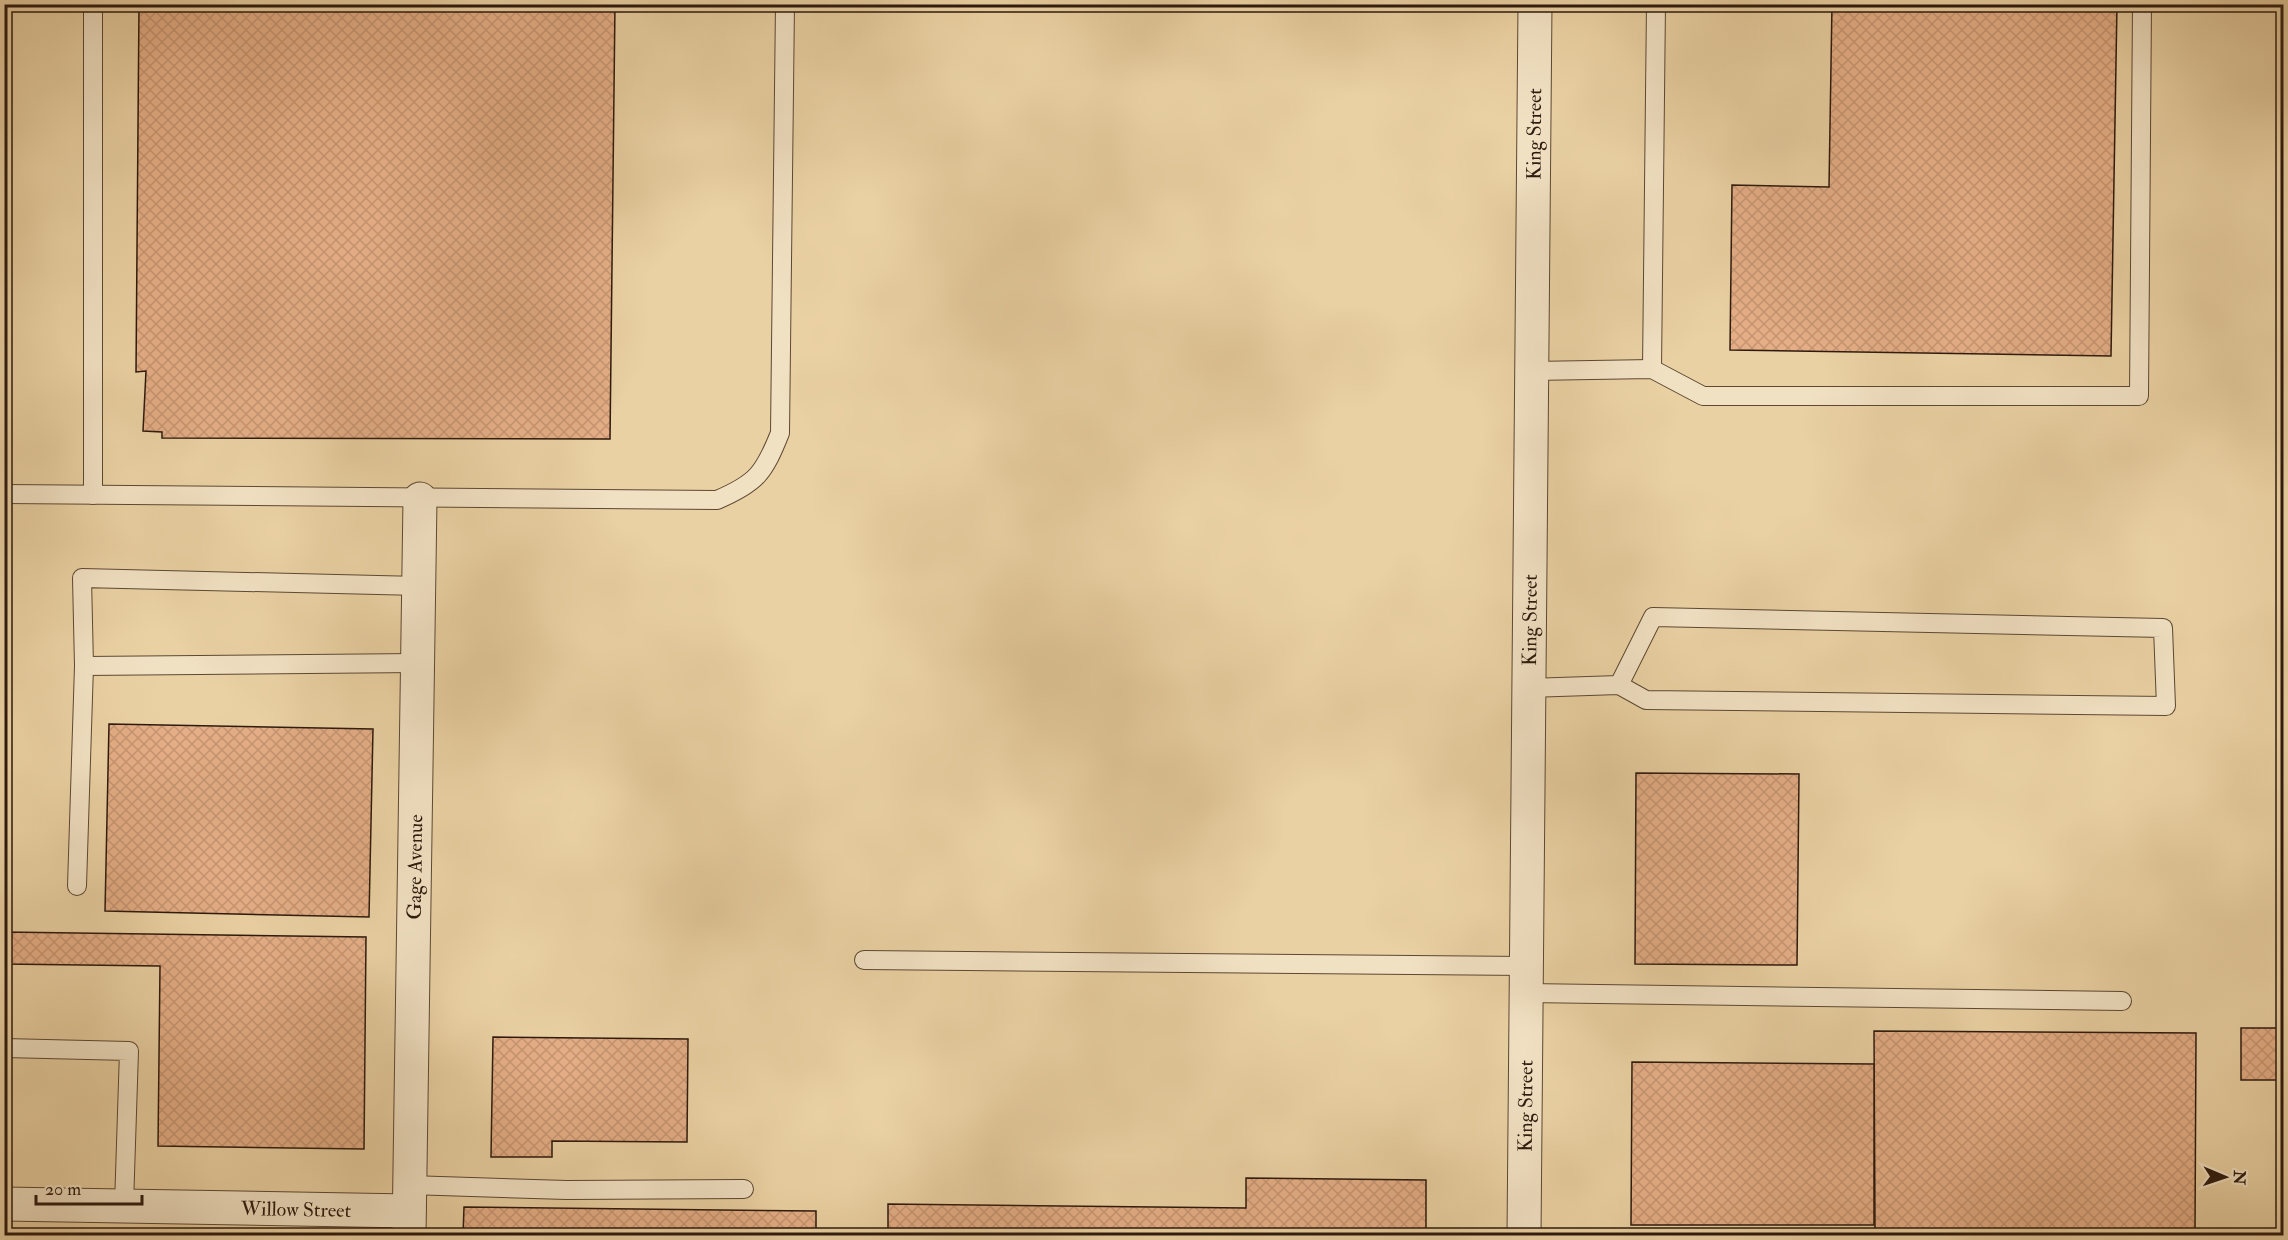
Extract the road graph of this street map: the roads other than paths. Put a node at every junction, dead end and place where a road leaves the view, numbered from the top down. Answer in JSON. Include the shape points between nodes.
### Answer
{"nodes":[{"id":1,"x":93,"y":4,"type":"edge"},
{"id":2,"x":785,"y":4,"type":"edge"},
{"id":3,"x":1535,"y":4,"type":"edge"},
{"id":4,"x":1656,"y":4,"type":"edge"},
{"id":5,"x":2142,"y":4,"type":"edge"},
{"id":6,"x":1652,"y":369,"type":"junction"},
{"id":7,"x":1532,"y":370,"type":"junction"},
{"id":8,"x":4,"y":494,"type":"edge"},
{"id":9,"x":93,"y":495,"type":"junction"},
{"id":10,"x":420,"y":499,"type":"junction"},
{"id":11,"x":418,"y":586,"type":"junction"},
{"id":12,"x":417,"y":663,"type":"junction"},
{"id":13,"x":84,"y":666,"type":"junction"},
{"id":14,"x":1619,"y":685,"type":"junction"},
{"id":15,"x":1528,"y":688,"type":"junction"},
{"id":16,"x":77,"y":886,"type":"dead end"},
{"id":17,"x":864,"y":960,"type":"dead end"},
{"id":18,"x":1526,"y":979,"type":"junction"},
{"id":19,"x":2122,"y":1001,"type":"dead end"},
{"id":20,"x":4,"y":1048,"type":"edge"},
{"id":21,"x":744,"y":1189,"type":"dead end"},
{"id":22,"x":4,"y":1204,"type":"edge"},
{"id":23,"x":124,"y":1205,"type":"junction"},
{"id":24,"x":409,"y":1211,"type":"edge"},
{"id":25,"x":1524,"y":1236,"type":"edge"}],
"edges":[{"from":1,"to":9,"type":"lane"},
{"from":2,"to":10,"type":"lane","via":[[780,433],[767,465],[745,488],[717,500]]},
{"from":3,"to":7,"type":"street","name":"King Street"},
{"from":4,"to":6,"type":"lane"},
{"from":5,"to":6,"type":"lane","via":[[2139,396],[1702,396]]},
{"from":6,"to":7,"type":"lane"},
{"from":7,"to":15,"type":"street","name":"King Street"},
{"from":8,"to":9,"type":"lane"},
{"from":9,"to":10,"type":"lane"},
{"from":10,"to":11,"type":"street","name":"Gage Avenue"},
{"from":11,"to":12,"type":"street","name":"Gage Avenue"},
{"from":11,"to":13,"type":"lane","via":[[82,578]]},
{"from":12,"to":13,"type":"lane"},
{"from":12,"to":24,"type":"street","name":"Gage Avenue"},
{"from":13,"to":16,"type":"lane"},
{"from":14,"to":14,"type":"lane","via":[[1646,700],[2166,706],[2163,628],[1653,617]]},
{"from":14,"to":15,"type":"lane"},
{"from":15,"to":18,"type":"street","name":"King Street"},
{"from":17,"to":18,"type":"lane"},
{"from":18,"to":19,"type":"lane"},
{"from":18,"to":25,"type":"street","name":"King Street"},
{"from":20,"to":23,"type":"lane","via":[[129,1051]]},
{"from":21,"to":24,"type":"lane","via":[[567,1190]]},
{"from":22,"to":23,"type":"street","name":"Willow Street"},
{"from":23,"to":24,"type":"street","name":"Willow Street"}]}
